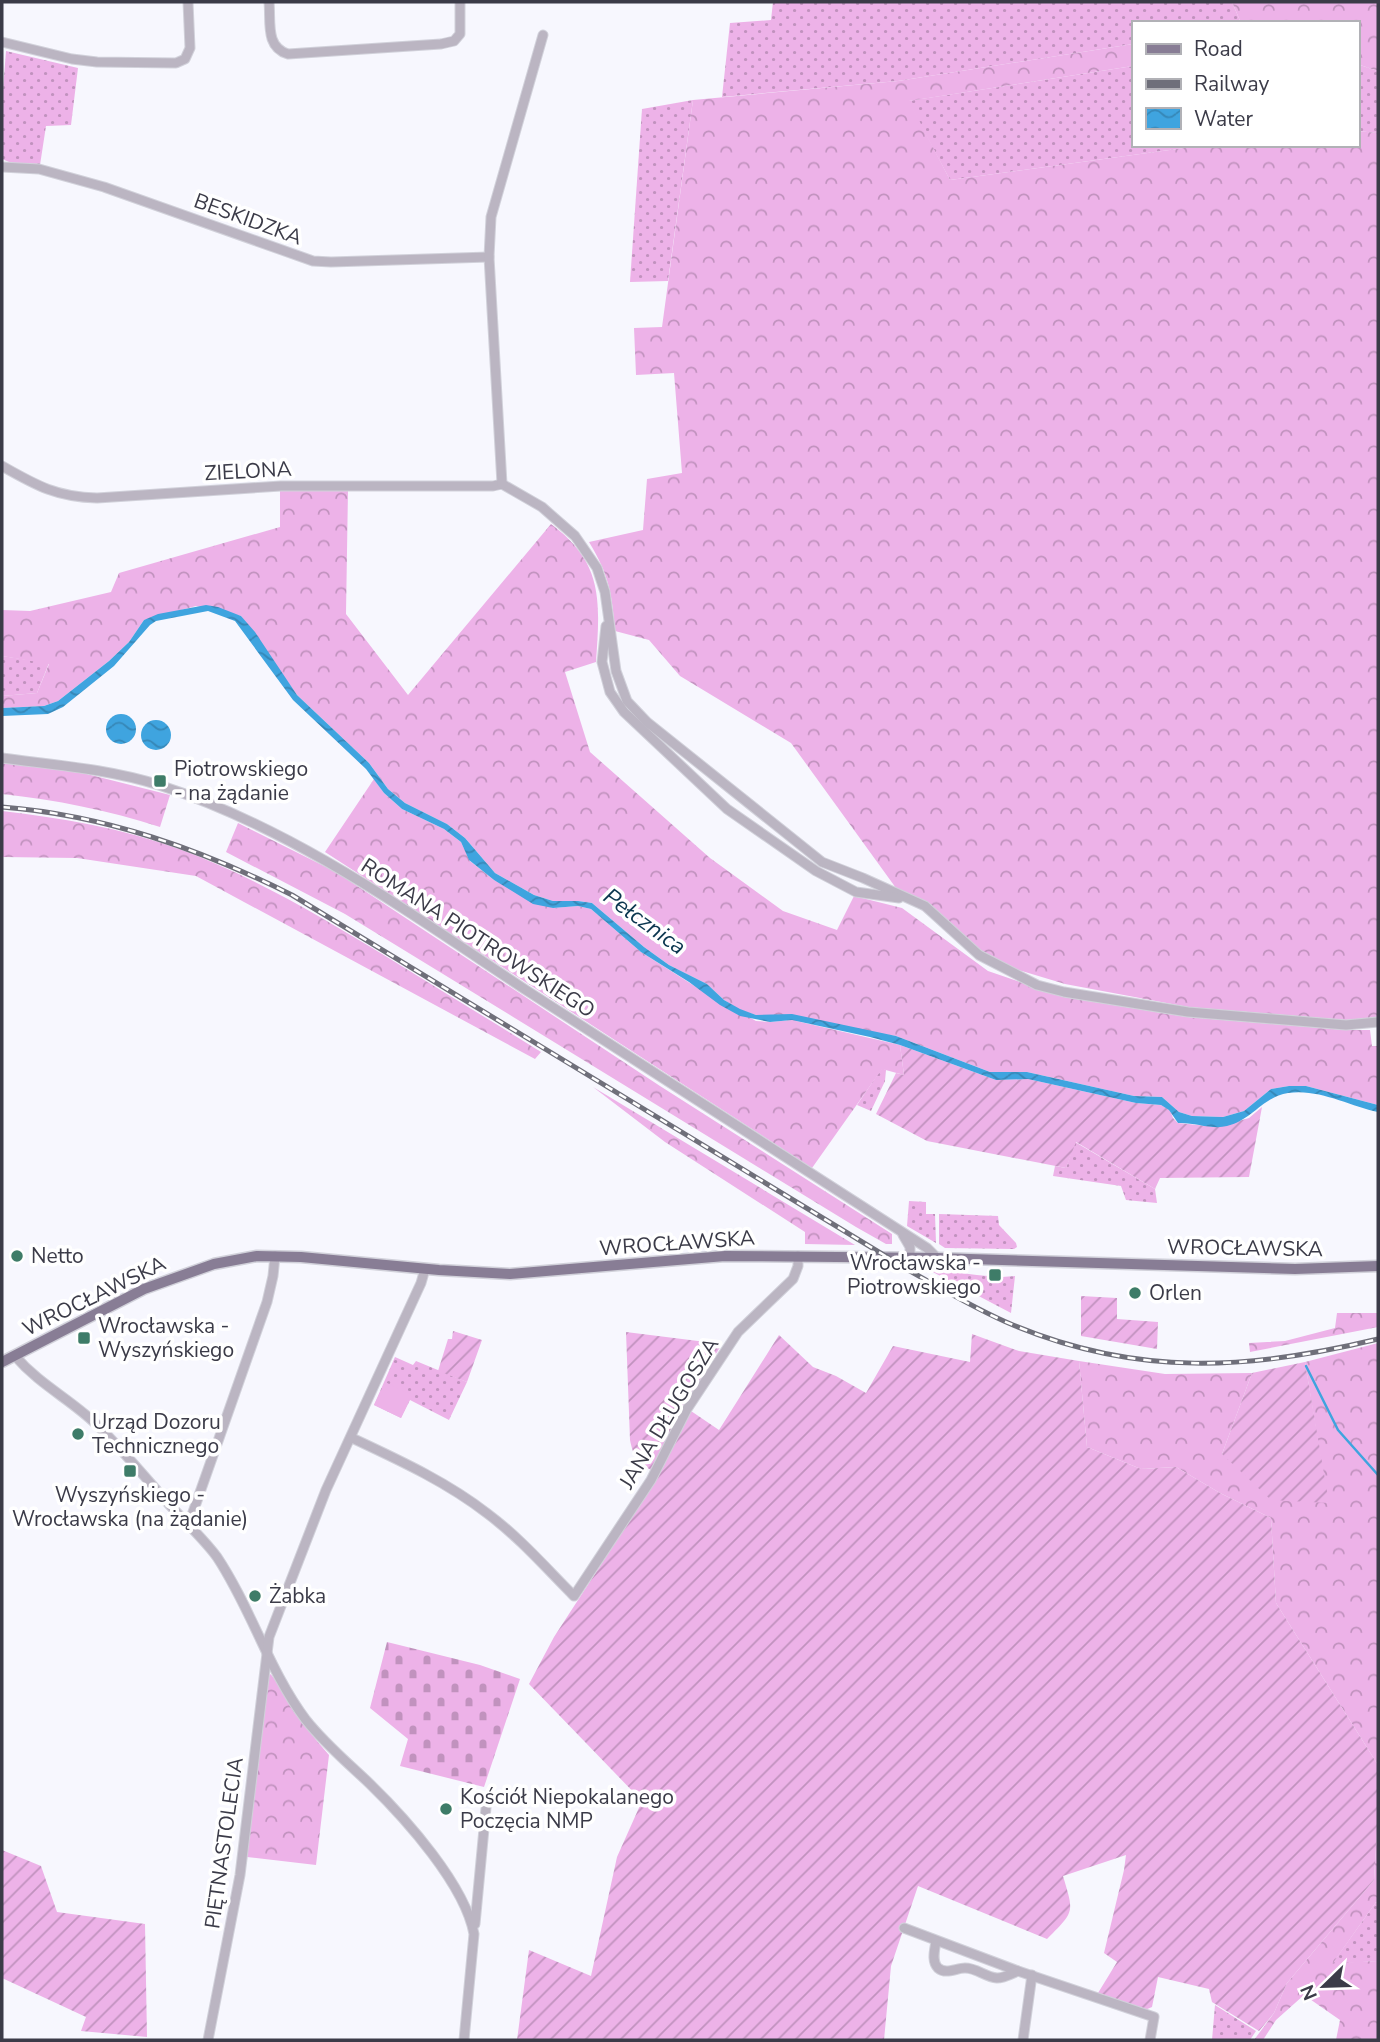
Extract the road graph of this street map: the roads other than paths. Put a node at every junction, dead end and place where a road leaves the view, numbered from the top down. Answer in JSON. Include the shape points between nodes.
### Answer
{"nodes":[{"id":1,"x":188,"y":2,"type":"edge"},
{"id":2,"x":269,"y":2,"type":"edge"},
{"id":3,"x":460,"y":2,"type":"edge"},
{"id":4,"x":543,"y":35,"type":"dead end"},
{"id":5,"x":2,"y":42,"type":"edge"},
{"id":6,"x":2,"y":167,"type":"edge"},
{"id":7,"x":489,"y":257,"type":"junction"},
{"id":8,"x":2,"y":466,"type":"edge"},
{"id":9,"x":502,"y":484,"type":"junction"},
{"id":10,"x":607,"y":614,"type":"junction"},
{"id":11,"x":2,"y":758,"type":"edge"},
{"id":12,"x":910,"y":900,"type":"junction"},
{"id":13,"x":1378,"y":1022,"type":"edge"},
{"id":14,"x":899,"y":1231,"type":"junction"},
{"id":15,"x":275,"y":1255,"type":"junction"},
{"id":16,"x":798,"y":1256,"type":"junction"},
{"id":17,"x":910,"y":1258,"type":"junction"},
{"id":18,"x":937,"y":1258,"type":"junction"},
{"id":19,"x":1378,"y":1266,"type":"edge"},
{"id":20,"x":425,"y":1269,"type":"junction"},
{"id":21,"x":15,"y":1356,"type":"junction"},
{"id":22,"x":2,"y":1362,"type":"edge"},
{"id":23,"x":352,"y":1438,"type":"junction"},
{"id":24,"x":186,"y":1523,"type":"junction"},
{"id":25,"x":266,"y":1649,"type":"junction"},
{"id":26,"x":487,"y":1797,"type":"dead end"},
{"id":27,"x":904,"y":1928,"type":"dead end"},
{"id":28,"x":474,"y":1934,"type":"junction"},
{"id":29,"x":936,"y":1941,"type":"junction"},
{"id":30,"x":1018,"y":1972,"type":"junction"},
{"id":31,"x":1032,"y":1975,"type":"junction"},
{"id":32,"x":208,"y":2040,"type":"edge"},
{"id":33,"x":464,"y":2040,"type":"edge"},
{"id":34,"x":1023,"y":2040,"type":"edge"},
{"id":35,"x":1150,"y":2040,"type":"edge"}],
"edges":[{"from":1,"to":5,"type":"street","via":[[190,48],[185,59],[176,63],[72,59]]},
{"from":2,"to":3,"type":"street","via":[[272,44],[288,54],[454,41],[460,34]]},
{"from":4,"to":7,"type":"street","via":[[491,217]]},
{"from":6,"to":7,"type":"street","name":"BESKIDZKA","via":[[39,169],[104,187],[313,261]]},
{"from":7,"to":9,"type":"street"},
{"from":8,"to":9,"type":"street","name":"ZIELONA","via":[[33,484],[71,497],[97,498],[281,486]]},
{"from":9,"to":10,"type":"street","via":[[542,507],[575,536],[597,568]]},
{"from":10,"to":12,"type":"street","via":[[616,671],[627,701],[647,722],[822,862]]},
{"from":10,"to":12,"type":"street","via":[[601,662],[610,692],[624,712],[727,809],[816,871],[856,892]]},
{"from":11,"to":14,"type":"street","name":"ROMANA PIOTROWSKIEGO","via":[[158,785],[244,818],[340,868]]},
{"from":12,"to":13,"type":"street","via":[[925,906],[979,955],[1037,985],[1063,992],[1188,1012],[1346,1025]]},
{"from":14,"to":17,"type":"street","via":[[908,1240]]},
{"from":14,"to":18,"type":"street","name":"ROMANA PIOTROWSKIEGO"},
{"from":15,"to":20,"type":"main road","name":"WROCŁAWSKA"},
{"from":15,"to":21,"type":"main road","name":"WROCŁAWSKA","via":[[227,1261],[180,1275]]},
{"from":15,"to":24,"type":"street","via":[[267,1302]]},
{"from":16,"to":17,"type":"main road","name":"WROCŁAWSKA"},
{"from":16,"to":20,"type":"main road","name":"WROCŁAWSKA","via":[[705,1257],[523,1274]]},
{"from":16,"to":23,"type":"street","name":"JANA DŁUGOSZA","via":[[793,1279],[738,1332],[687,1409],[651,1480],[574,1596],[488,1514],[428,1475]]},
{"from":17,"to":18,"type":"main road","name":"WROCŁAWSKA"},
{"from":18,"to":19,"type":"main road","name":"WROCŁAWSKA","via":[[1284,1269]]},
{"from":20,"to":23,"type":"street","name":"PIĘTNASTOLECIA"},
{"from":21,"to":22,"type":"main road","name":"WROCŁAWSKA"},
{"from":21,"to":24,"type":"street","via":[[43,1385],[95,1423]]},
{"from":23,"to":25,"type":"street","name":"PIĘTNASTOLECIA","via":[[326,1490]]},
{"from":24,"to":25,"type":"street","via":[[216,1557]]},
{"from":25,"to":28,"type":"street","via":[[305,1718],[414,1832],[445,1872],[472,1919]]},
{"from":25,"to":32,"type":"street","name":"PIĘTNASTOLECIA","via":[[240,1875]]},
{"from":26,"to":28,"type":"street"},
{"from":27,"to":29,"type":"street"},
{"from":28,"to":33,"type":"street"},
{"from":29,"to":30,"type":"street"},
{"from":29,"to":30,"type":"street","via":[[934,1961],[946,1972],[976,1969],[993,1978]]},
{"from":30,"to":31,"type":"street"},
{"from":31,"to":34,"type":"street"},
{"from":31,"to":35,"type":"street","via":[[1154,2017]]}]}
